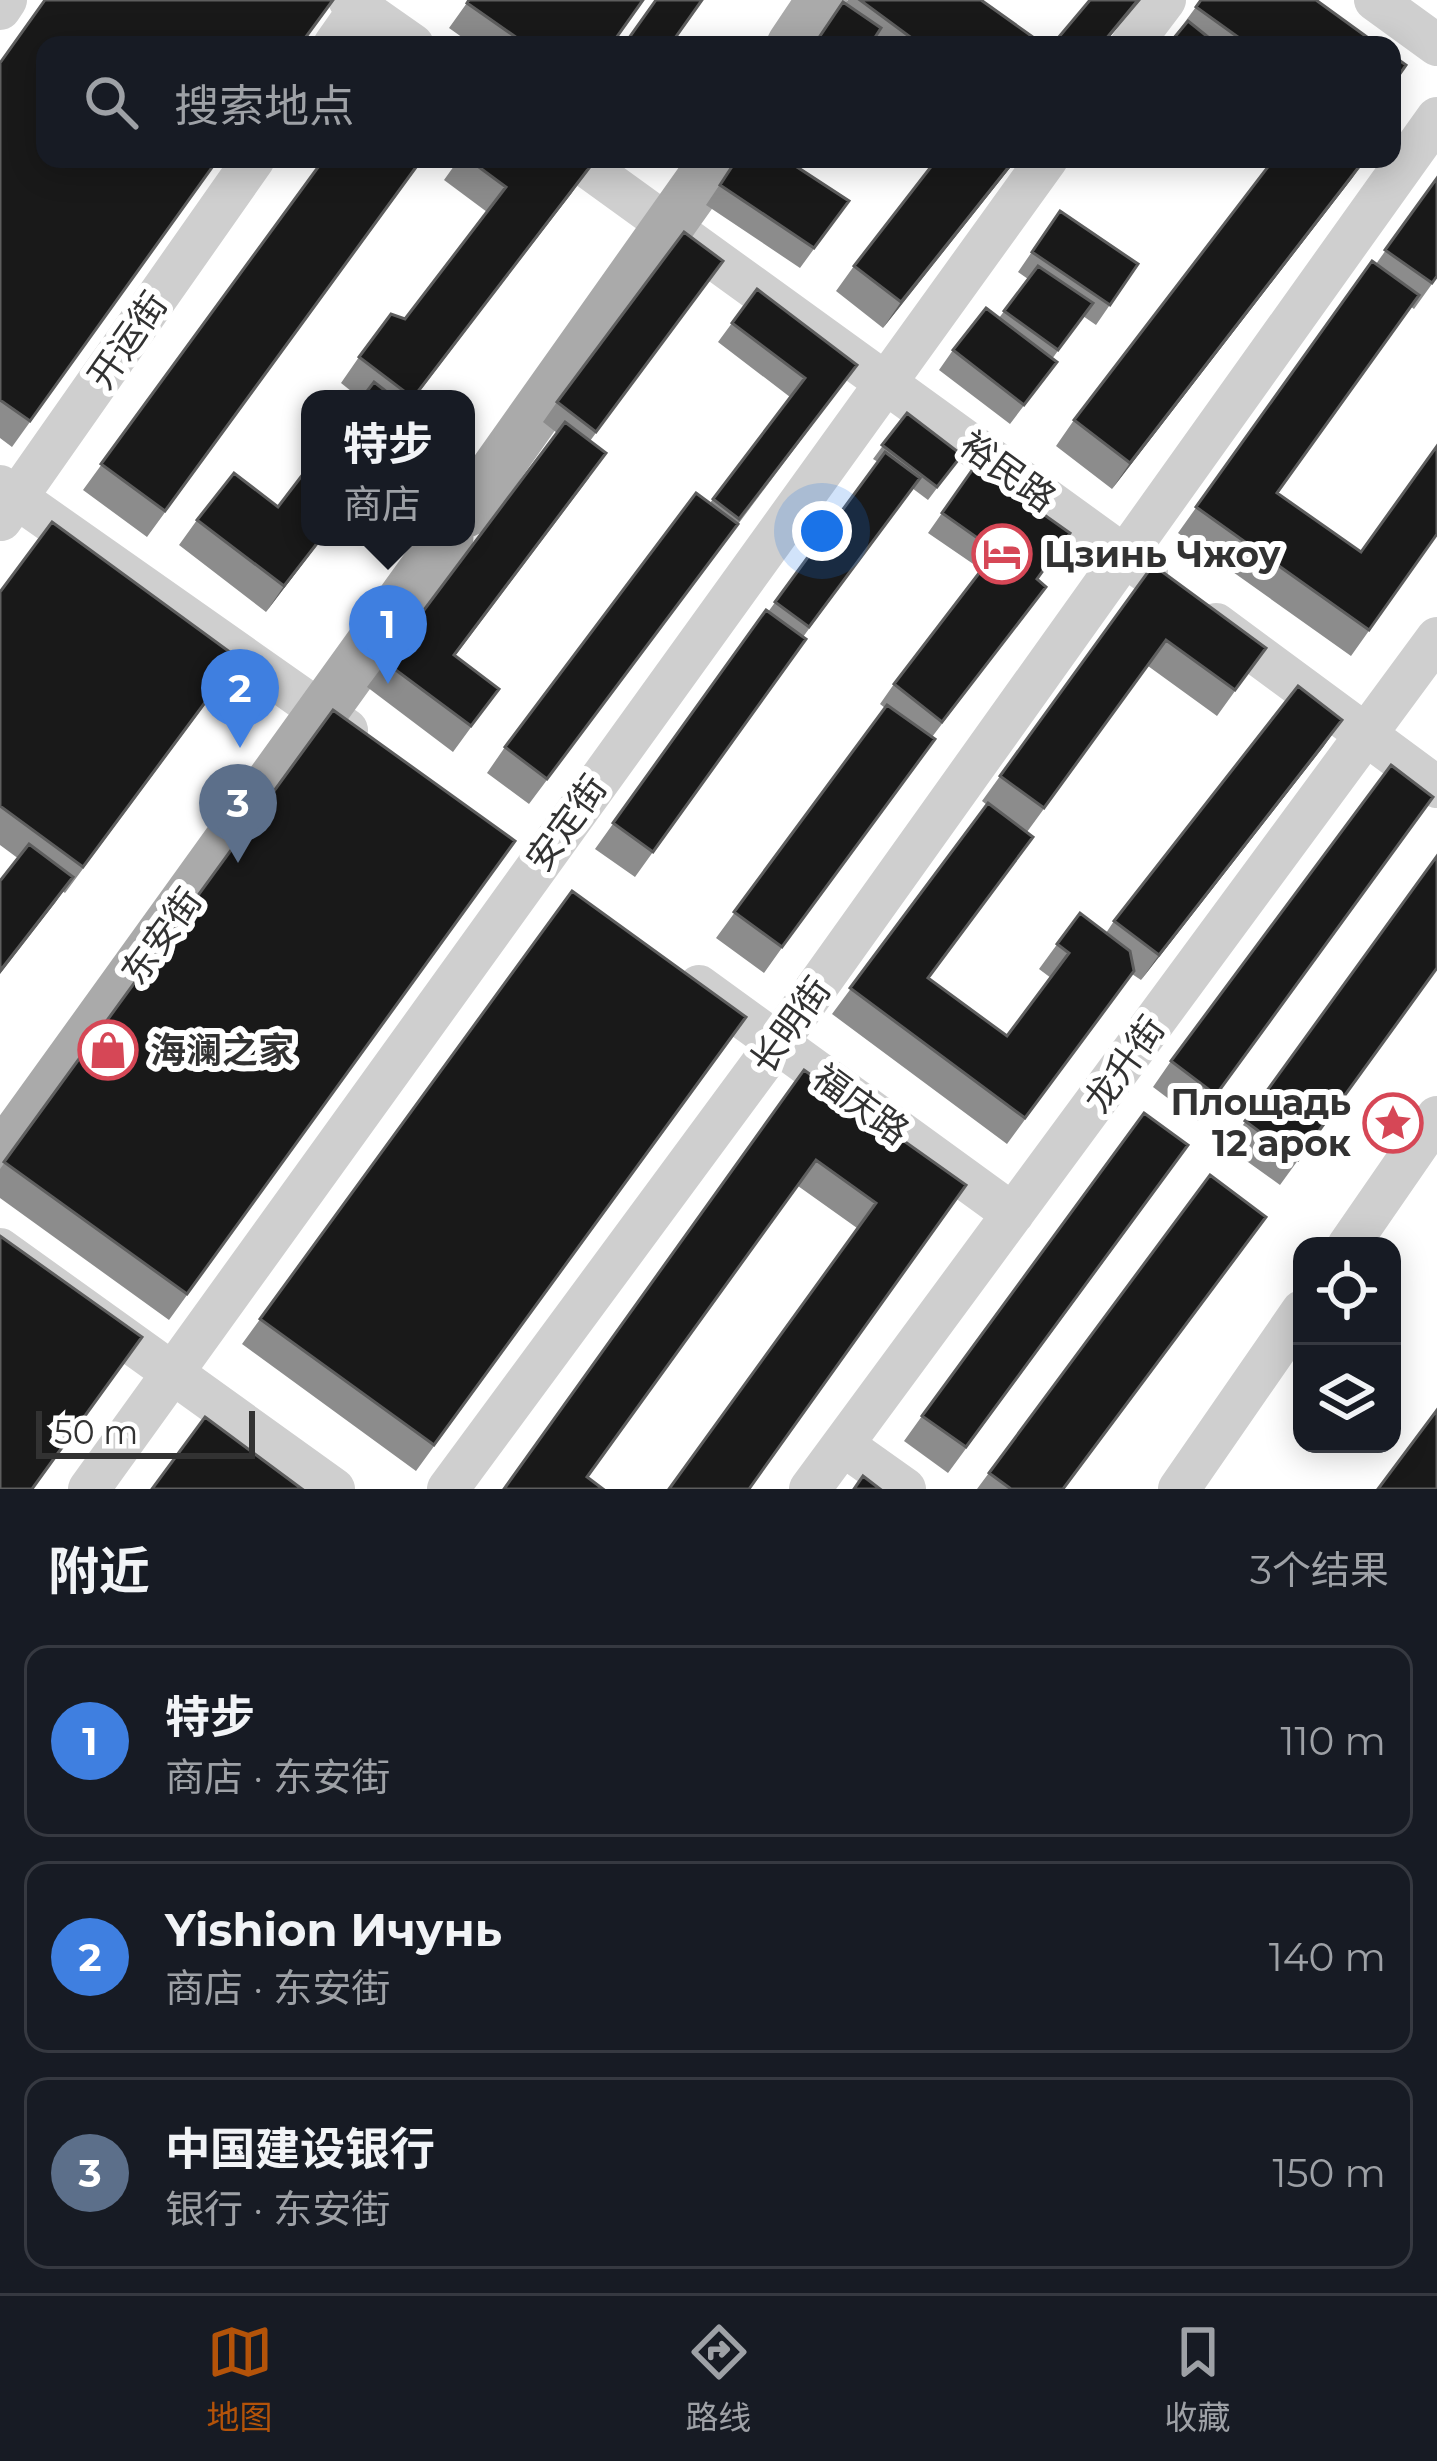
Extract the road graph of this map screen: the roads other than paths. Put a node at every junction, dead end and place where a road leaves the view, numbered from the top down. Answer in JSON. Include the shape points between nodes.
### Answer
{"nodes":[{"id":1,"x":6,"y":0,"type":"edge"},
{"id":2,"x":786,"y":0,"type":"edge"},
{"id":3,"x":822,"y":0,"type":"edge"},
{"id":4,"x":1165,"y":0,"type":"edge"},
{"id":5,"x":1375,"y":0,"type":"edge"},
{"id":6,"x":354,"y":4,"type":"edge"},
{"id":7,"x":0,"y":9,"type":"edge"},
{"id":8,"x":338,"y":36,"type":"edge"},
{"id":9,"x":400,"y":36,"type":"edge"},
{"id":10,"x":764,"y":36,"type":"edge"},
{"id":11,"x":798,"y":36,"type":"edge"},
{"id":12,"x":1138,"y":36,"type":"edge"},
{"id":13,"x":1437,"y":45,"type":"edge"},
{"id":14,"x":1437,"y":118,"type":"edge"},
{"id":15,"x":247,"y":168,"type":"edge"},
{"id":16,"x":589,"y":168,"type":"edge"},
{"id":17,"x":681,"y":168,"type":"edge"},
{"id":18,"x":708,"y":168,"type":"edge"},
{"id":19,"x":1040,"y":168,"type":"edge"},
{"id":20,"x":662,"y":218,"type":"junction"},
{"id":21,"x":884,"y":380,"type":"junction"},
{"id":22,"x":475,"y":457,"type":"edge"},
{"id":23,"x":475,"y":498,"type":"edge"},
{"id":24,"x":6,"y":501,"type":"edge"},
{"id":25,"x":411,"y":546,"type":"edge"},
{"id":26,"x":441,"y":546,"type":"edge"},
{"id":27,"x":1127,"y":556,"type":"junction"},
{"id":28,"x":1437,"y":638,"type":"edge"},
{"id":29,"x":312,"y":704,"type":"junction"},
{"id":30,"x":1364,"y":737,"type":"junction"},
{"id":31,"x":380,"y":754,"type":"edge"},
{"id":32,"x":1437,"y":788,"type":"edge"},
{"id":33,"x":496,"y":838,"type":"edge"},
{"id":34,"x":535,"y":867,"type":"junction"},
{"id":35,"x":572,"y":894,"type":"edge"},
{"id":36,"x":665,"y":962,"type":"edge"},
{"id":37,"x":777,"y":1043,"type":"junction"},
{"id":38,"x":0,"y":1115,"type":"edge"},
{"id":39,"x":1437,"y":1117,"type":"edge"},
{"id":40,"x":0,"y":1159,"type":"edge"},
{"id":41,"x":1013,"y":1214,"type":"junction"},
{"id":42,"x":1354,"y":1237,"type":"edge"},
{"id":43,"x":0,"y":1249,"type":"edge"},
{"id":44,"x":1293,"y":1325,"type":"edge"},
{"id":45,"x":172,"y":1372,"type":"junction"},
{"id":46,"x":843,"y":1445,"type":"junction"},
{"id":47,"x":89,"y":1489,"type":"edge"},
{"id":48,"x":334,"y":1489,"type":"edge"},
{"id":49,"x":448,"y":1489,"type":"edge"},
{"id":50,"x":810,"y":1489,"type":"edge"},
{"id":51,"x":905,"y":1489,"type":"edge"},
{"id":52,"x":1179,"y":1489,"type":"edge"}],
"edges":[{"from":1,"to":7,"type":"street"},
{"from":2,"to":10,"type":"main road"},
{"from":3,"to":11,"type":"main road"},
{"from":4,"to":12,"type":"street"},
{"from":5,"to":13,"type":"street"},
{"from":6,"to":8,"type":"street"},
{"from":6,"to":9,"type":"street"},
{"from":14,"to":27,"type":"street","name":"长明街"},
{"from":15,"to":24,"type":"street","name":"开运街"},
{"from":16,"to":20,"type":"street","name":"裕民路"},
{"from":17,"to":20,"type":"main road"},
{"from":18,"to":20,"type":"main road"},
{"from":19,"to":21,"type":"street","name":"安定街"},
{"from":20,"to":21,"type":"street","name":"裕民路"},
{"from":20,"to":22,"type":"main road"},
{"from":20,"to":23,"type":"main road"},
{"from":21,"to":27,"type":"street","name":"裕民路"},
{"from":21,"to":34,"type":"street","name":"安定街"},
{"from":24,"to":29,"type":"street"},
{"from":25,"to":29,"type":"main road","name":"东安街"},
{"from":26,"to":29,"type":"main road","name":"东安街"},
{"from":27,"to":30,"type":"street","name":"裕民路"},
{"from":27,"to":37,"type":"street","name":"长明街"},
{"from":28,"to":30,"type":"street","name":"龙升街"},
{"from":29,"to":31,"type":"street"},
{"from":29,"to":38,"type":"main road","name":"东安街"},
{"from":29,"to":40,"type":"main road","name":"东安街"},
{"from":30,"to":32,"type":"street","name":"裕民路"},
{"from":30,"to":41,"type":"street","name":"龙升街"},
{"from":33,"to":34,"type":"street"},
{"from":34,"to":35,"type":"street"},
{"from":34,"to":45,"type":"street","name":"安定街"},
{"from":36,"to":37,"type":"street","name":"福庆路"},
{"from":37,"to":41,"type":"street","name":"福庆路"},
{"from":37,"to":49,"type":"street","name":"长明街"},
{"from":39,"to":42,"type":"street"},
{"from":41,"to":46,"type":"street","name":"龙升街"},
{"from":43,"to":45,"type":"street"},
{"from":44,"to":52,"type":"street"},
{"from":45,"to":47,"type":"street","name":"安定街"},
{"from":45,"to":48,"type":"street"},
{"from":46,"to":50,"type":"street","name":"龙升街"},
{"from":46,"to":51,"type":"street"}]}
